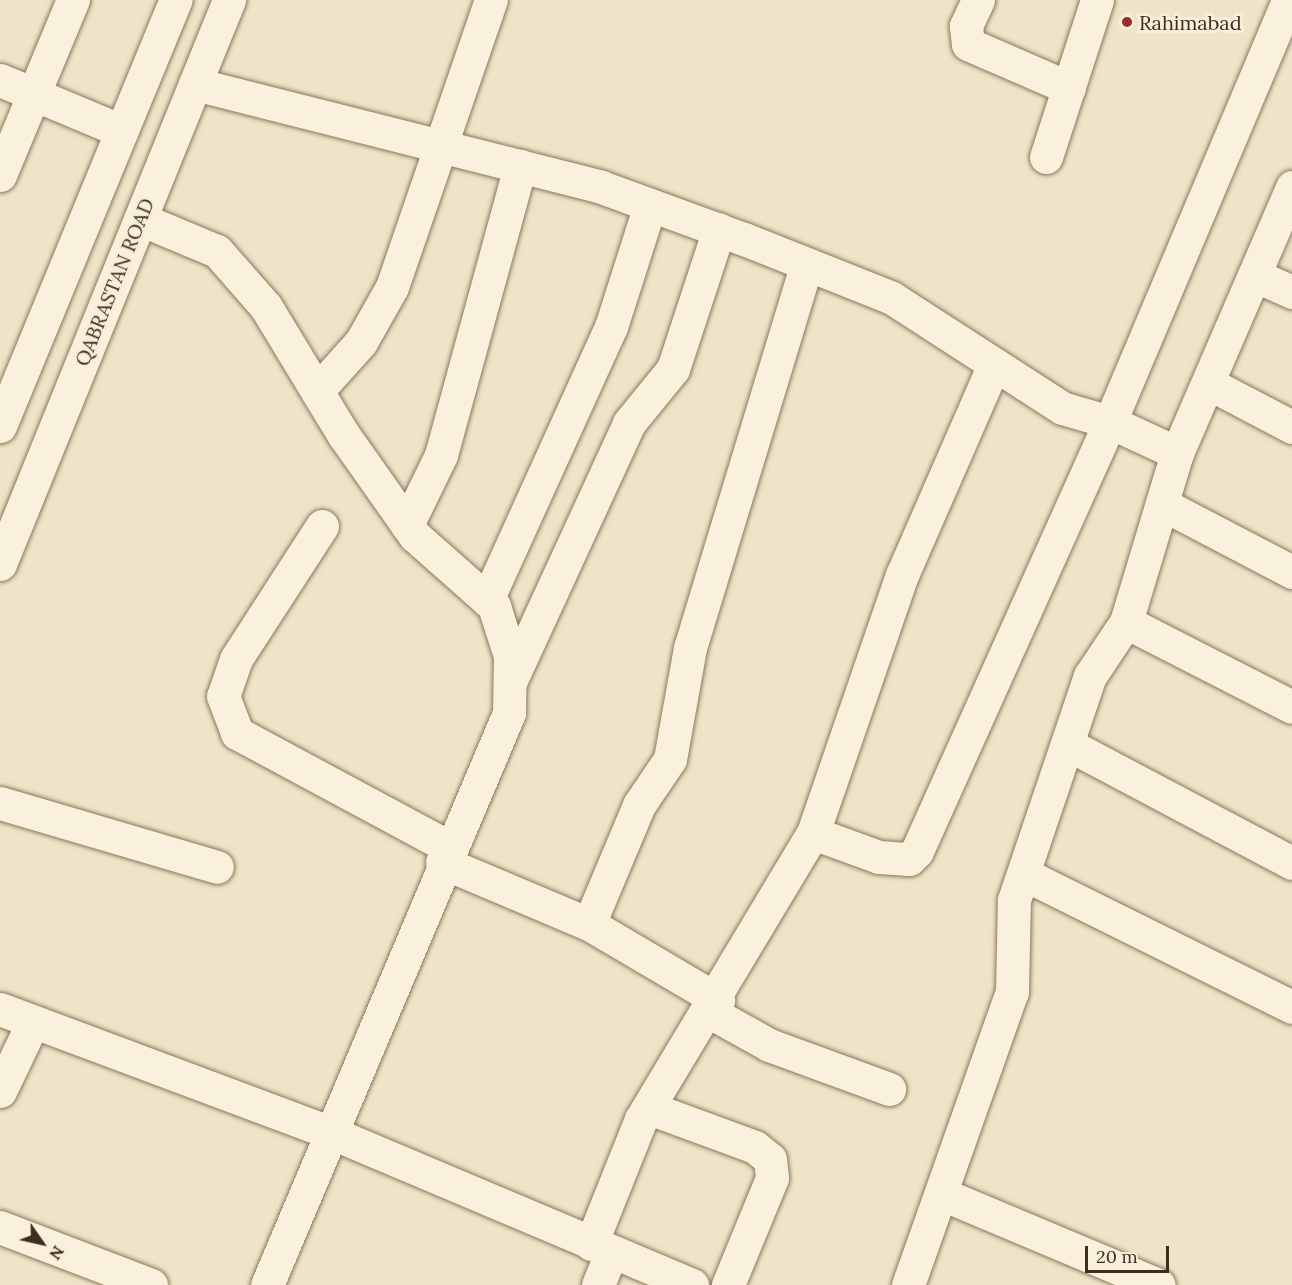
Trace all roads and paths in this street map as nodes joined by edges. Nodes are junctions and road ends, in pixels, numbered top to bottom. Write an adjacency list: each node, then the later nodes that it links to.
1 (73, 0): 11 (street)
2 (176, 0): 12 (street)
3 (229, 0): 9 (street, QABRASTAN ROAD)
4 (491, 0): 13 (street)
5 (978, 0): 10 (street)
6 (1097, 0): 10 (street)
7 (1288, 0): 27 (street)
8 (0, 80): 11 (street)
9 (195, 84): 13 (street); 19 (street, QABRASTAN ROAD)
10 (1069, 88): 14 (street)
11 (34, 94): 12 (street); 16 (street)
12 (122, 131): 28 (street)
13 (444, 147): 15 (street); 26 (street)
14 (1046, 157)
15 (520, 166): 18 (street); 32 (street)
16 (0, 175)
17 (1292, 188): 22 (street)
18 (650, 205): 20 (street); 36 (street)
19 (140, 219): 26 (street); 34 (street, QABRASTAN ROAD)
20 (719, 230): 21 (street); 38 (street)
21 (807, 264): 24 (street); 47 (street)
22 (1254, 275): 23 (street); 25 (street)
23 (1292, 292)
24 (994, 364): 27 (street); 42 (street)
25 (1208, 383): 29 (street); 30 (street)
26 (317, 392): 32 (street)
27 (1110, 422): 30 (street); 42 (street)
28 (0, 426)
29 (1292, 426)
30 (1177, 453): 31 (street)
31 (1162, 504): 35 (street); 37 (street)
32 (407, 525): 36 (street)
33 (322, 526): 43 (street)
34 (0, 564)
35 (1292, 572)
36 (487, 600): 38 (street)
37 (1126, 622): 39 (street); 40 (street)
38 (509, 685): 43 (street)
39 (1292, 707)
40 (1069, 745): 44 (street); 46 (street)
41 (0, 803): 45 (street)
42 (813, 833): 48 (street)
43 (445, 854): 47 (street); 55 (street)
44 (1292, 863)
45 (217, 867)
46 (1024, 874): 49 (street); 56 (street)
47 (589, 924): 48 (street)
48 (714, 1006): 52 (street); 54 (street)
49 (1292, 1007)
50 (0, 1009): 51 (street)
51 (33, 1022): 53 (street); 55 (street)
52 (889, 1089)
53 (0, 1091)
54 (649, 1108): 58 (street); 63 (street)
55 (332, 1133): 58 (street); 60 (street)
56 (942, 1194): 64 (street); 65 (street)
57 (0, 1227): 59 (street)
58 (601, 1248): 61 (street); 62 (street)
59 (151, 1285)
60 (267, 1285)
61 (598, 1285)
62 (692, 1285)
63 (728, 1285)
64 (908, 1285)
65 (1159, 1285)

